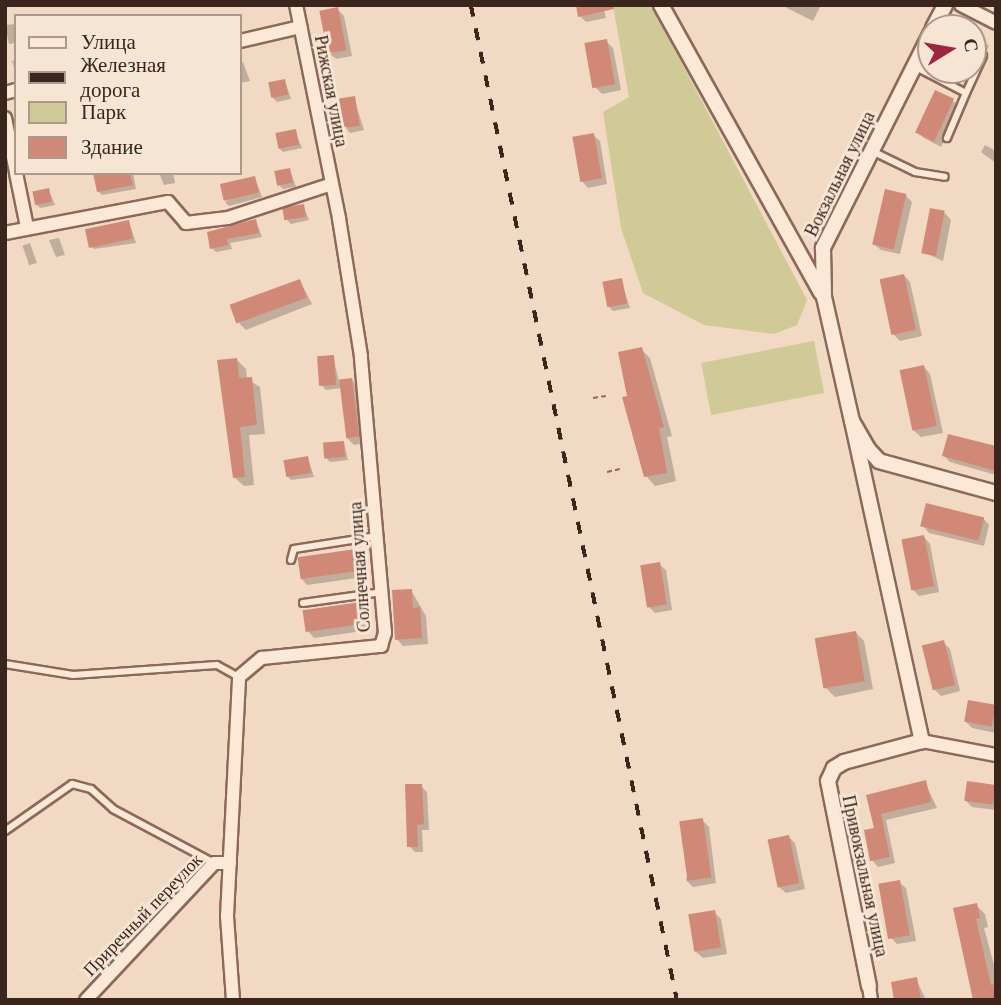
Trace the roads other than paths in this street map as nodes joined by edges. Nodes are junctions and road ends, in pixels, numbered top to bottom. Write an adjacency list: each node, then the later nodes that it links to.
1 (296, 5): 5 (street, Рижская улица)
2 (661, 5): 20 (street)
3 (961, 5): 4 (street)
4 (996, 23)
5 (300, 27): 6 (street); 17 (street, Рижская улица)
6 (242, 41)
7 (917, 60): 8 (street, Вокзальная улица)
8 (914, 66): 10 (lane); 13 (street, Вокзальная улица)
9 (970, 84): 10 (lane)
10 (966, 93): 12 (lane)
11 (5, 118): 14 (street)
12 (947, 138)
13 (872, 151): 16 (lane); 20 (street, Вокзальная улица)
14 (14, 162)
15 (17, 175): 18 (street)
16 (945, 177)
17 (332, 184): 18 (street); 25 (street, Солнечная улица)
18 (27, 228): 19 (street)
19 (5, 233)
20 (824, 297): 21 (street, Вокзальная улица)
21 (852, 421): 22 (street, Вокзальная улица); 23 (street)
22 (915, 471): 23 (street); 24 (street)
23 (867, 489): 31 (street)
24 (996, 494)
25 (377, 536): 26 (lane); 27 (street, Солнечная улица)
26 (291, 560)
27 (382, 592): 28 (lane); 30 (street, Солнечная улица)
28 (303, 603)
29 (5, 664): 30 (lane)
30 (239, 677): 35 (street)
31 (922, 741): 32 (street); 36 (street, Привокзальная улица)
32 (996, 755)
33 (5, 831): 34 (lane)
34 (214, 863): 35 (street, Приречный переулок); 37 (street, Приречный переулок)
35 (230, 863): 38 (street)
36 (870, 993)
37 (86, 1000)
38 (233, 1000)

